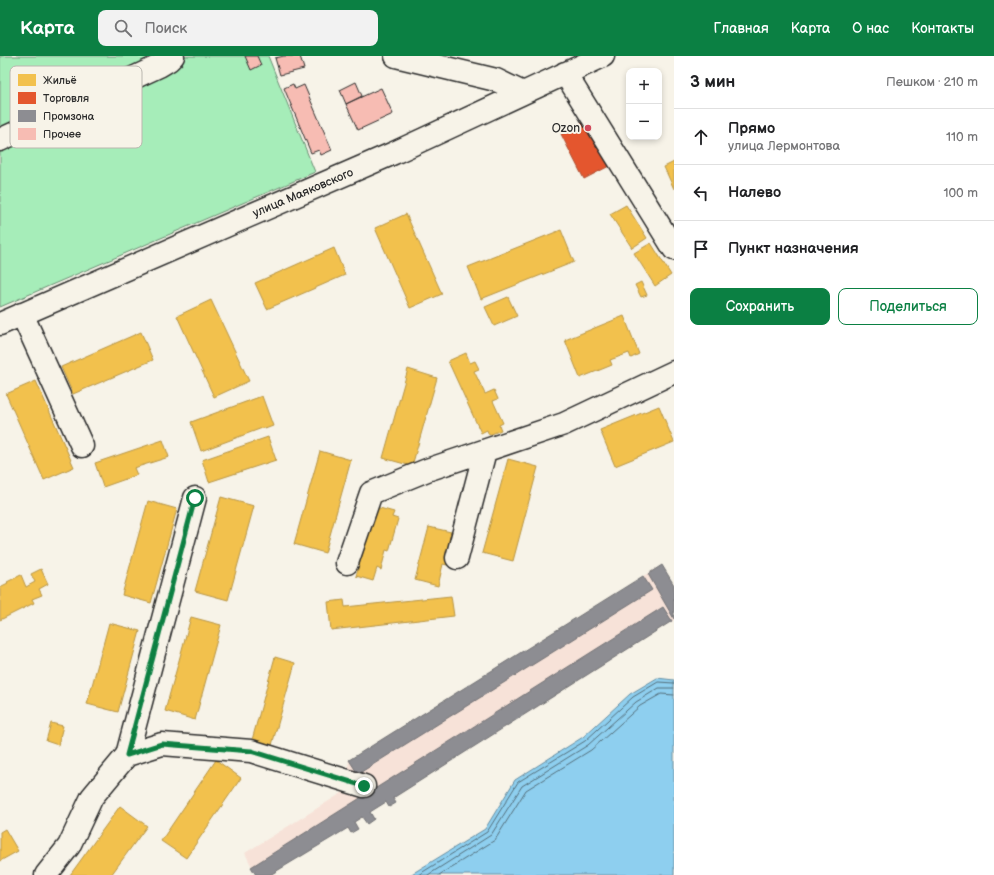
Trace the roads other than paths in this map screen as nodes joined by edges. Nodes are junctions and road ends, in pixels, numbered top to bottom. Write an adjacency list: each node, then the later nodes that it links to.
1 (173, 56): 4 (street)
2 (396, 56): 6 (street)
3 (603, 56): 5 (street, улица Маяковского)
4 (142, 74)
5 (565, 74): 6 (street, улица Маяковского); 9 (street)
6 (523, 93): 10 (street, улица Маяковского)
7 (10, 135): 8 (street)
8 (0, 140)
9 (674, 249)
10 (22, 314): 11 (street, улица Маяковского); 13 (street)
11 (0, 324)
12 (674, 372): 14 (street)
13 (82, 446)
14 (485, 451): 16 (street); 17 (street)
15 (195, 498): 18 (street)
16 (457, 558)
17 (347, 563)
18 (127, 755): 19 (street); 20 (street)
19 (364, 786)
20 (46, 875)

